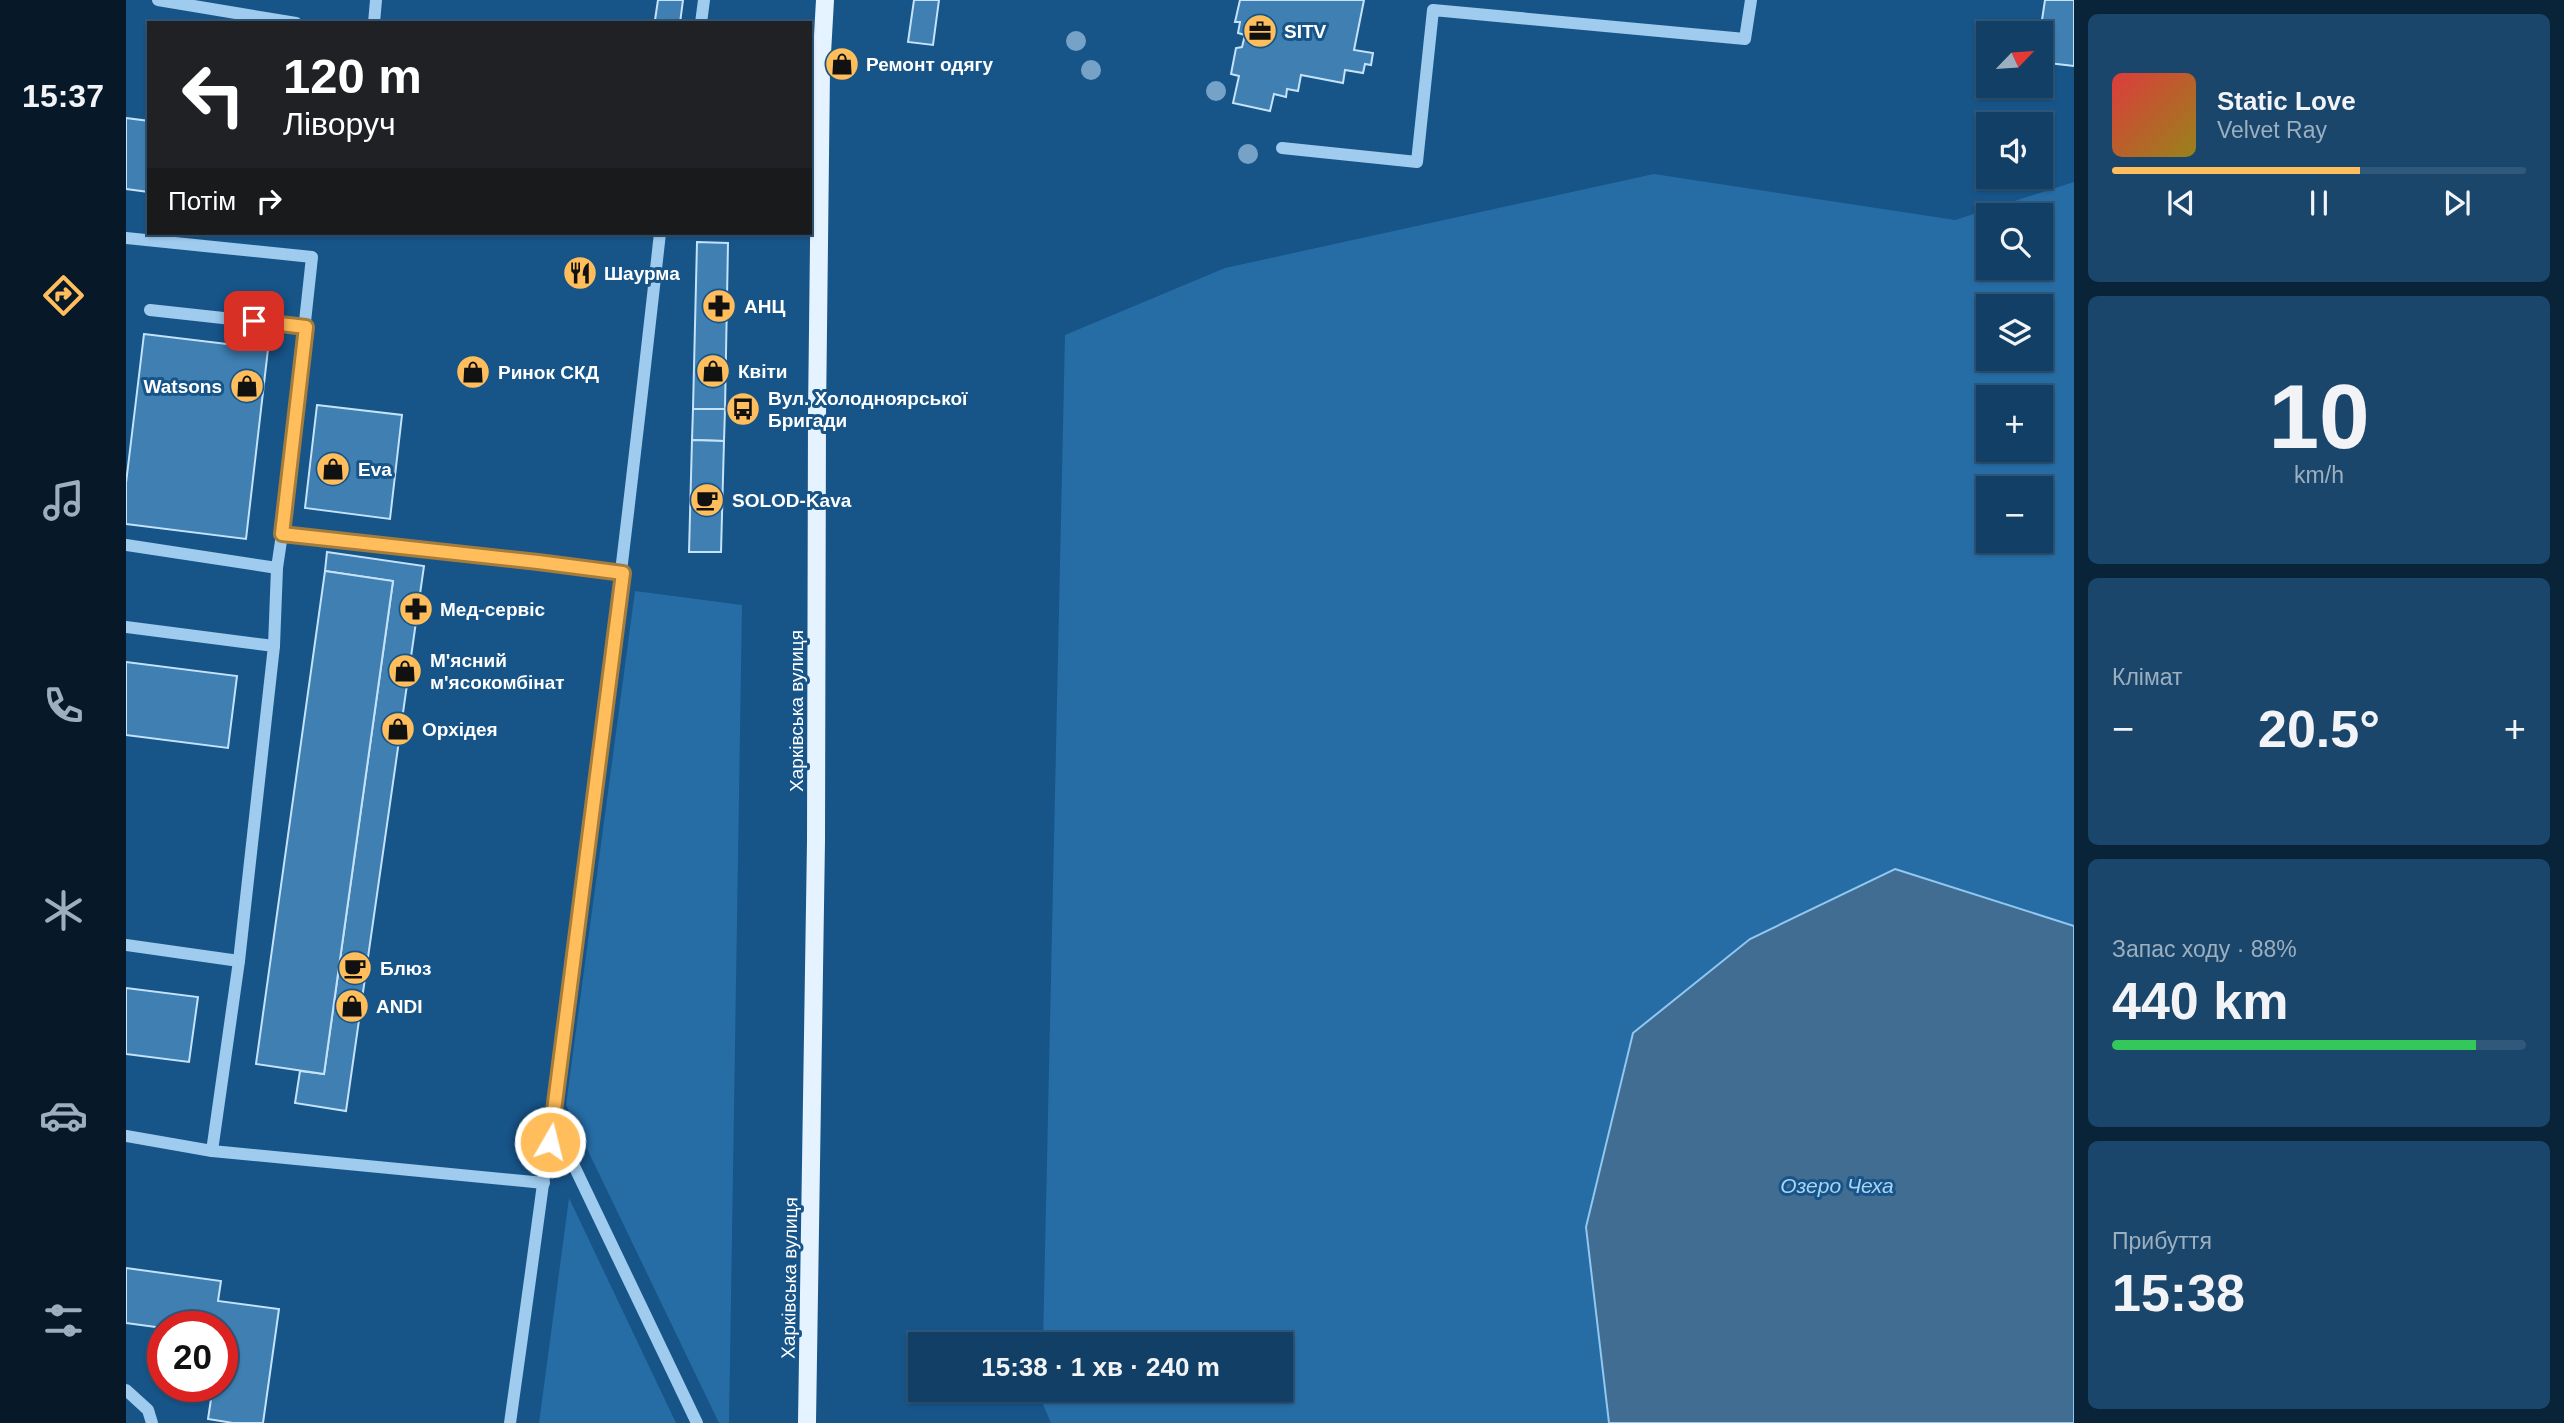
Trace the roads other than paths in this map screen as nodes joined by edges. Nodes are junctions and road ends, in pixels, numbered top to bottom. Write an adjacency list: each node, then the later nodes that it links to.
1 (158, 0): 6 (street)
2 (376, 0): 7 (street)
3 (704, 0): 8 (street)
4 (825, 0): 9 (main road, Харківська вулиця)
5 (1751, 0): 10 (street)
6 (284, 21)
7 (374, 21)
8 (701, 21)
9 (816, 72): 31 (main road, Харківська вулиця)
10 (1282, 148)
11 (660, 235): 18 (street)
12 (126, 238): 14 (street)
13 (150, 310): 14 (street)
14 (306, 327): 15 (street)
15 (282, 534): 17 (street); 18 (street)
16 (126, 545): 17 (street)
17 (276, 568): 20 (street)
18 (623, 573): 23 (street)
19 (126, 627): 20 (street)
20 (274, 646): 22 (street)
21 (126, 945): 22 (street)
22 (239, 961): 25 (street)
23 (553, 1122): 26 (street); 30 (street)
24 (126, 1136): 25 (street)
25 (212, 1151): 26 (street)
26 (544, 1183): 29 (street)
27 (126, 1390): 28 (street)
28 (152, 1423)
29 (510, 1423)
30 (697, 1423)
31 (807, 1423)

